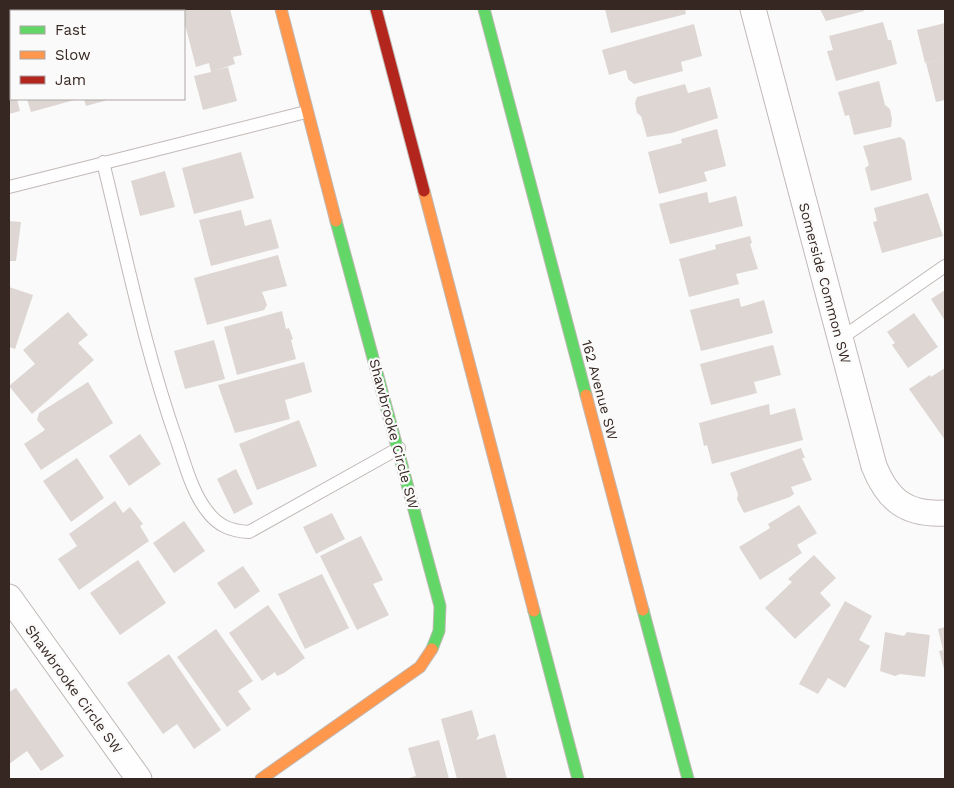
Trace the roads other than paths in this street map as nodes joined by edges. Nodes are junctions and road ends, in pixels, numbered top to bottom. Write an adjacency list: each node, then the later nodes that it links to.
1 (281, 9): 5 (main road, Shawbrooke Circle SW)
2 (376, 9): 15 (main road)
3 (484, 9): 16 (main road, 162 Avenue SW)
4 (753, 9): 9 (street, Somerside Common SW)
5 (306, 112): 6 (lane); 10 (main road, Shawbrooke Circle SW)
6 (103, 162): 7 (lane); 10 (lane)
7 (9, 187)
8 (945, 266): 9 (lane)
9 (840, 339): 11 (street, Somerside Common SW)
10 (399, 448): 14 (main road, Shawbrooke Circle SW)
11 (945, 513)
12 (10, 601): 13 (street, Shawbrooke Circle SW)
13 (139, 779)
14 (261, 779)
15 (578, 779)
16 (688, 779)

